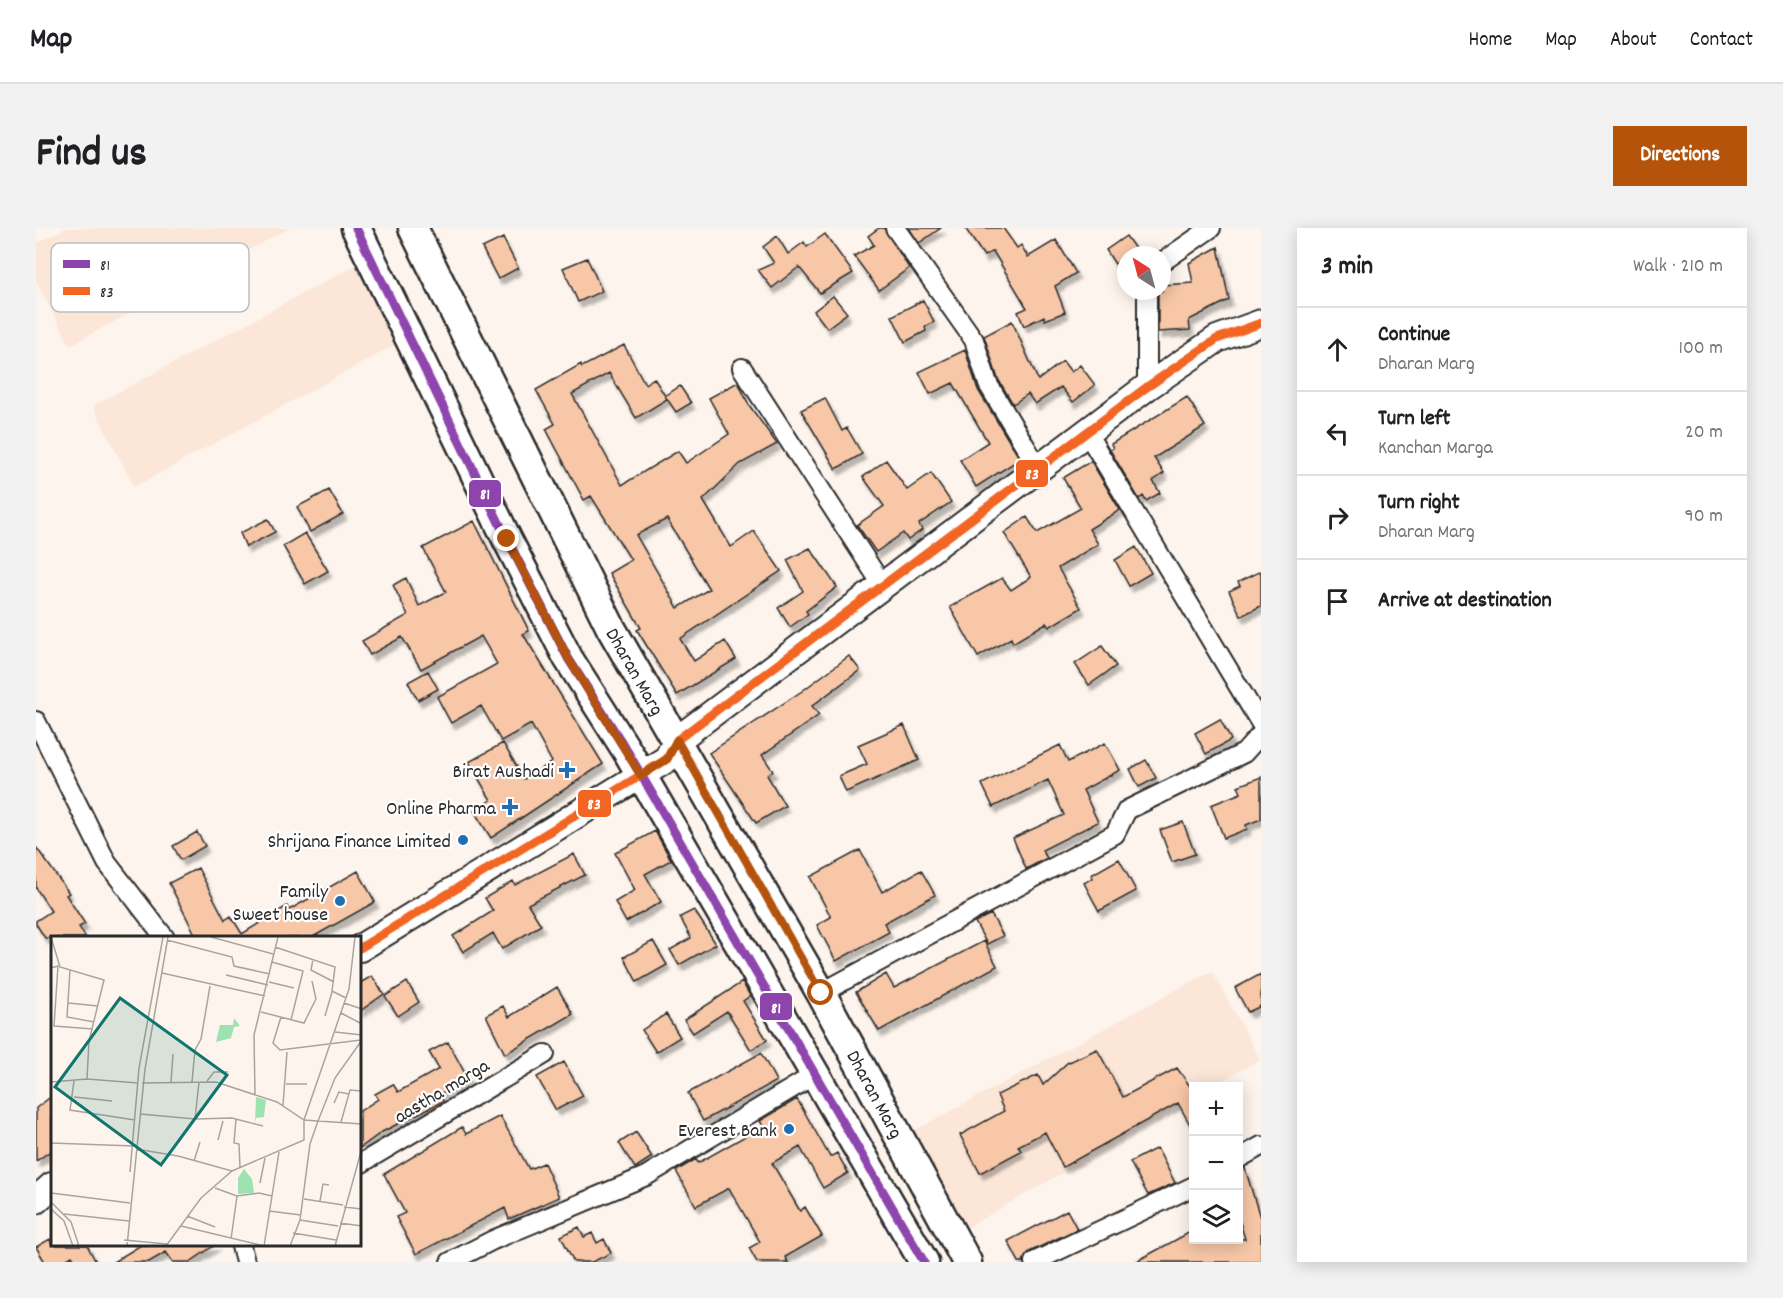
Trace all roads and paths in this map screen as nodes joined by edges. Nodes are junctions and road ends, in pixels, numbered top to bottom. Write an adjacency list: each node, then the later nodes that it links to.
1 (356, 228): 17 (main road, Dharan Marg)
2 (413, 228): 16 (main road, Dharan Marg)
3 (895, 228): 11 (street)
4 (1211, 228): 5 (street)
5 (1171, 256)
6 (1147, 300): 9 (street)
7 (1261, 323): 9 (main road)
8 (742, 368): 12 (street)
9 (1147, 387): 10 (main road)
10 (1087, 433): 11 (main road); 14 (street)
11 (1039, 468): 12 (main road)
12 (883, 586): 16 (main road)
13 (36, 721): 18 (street)
14 (1261, 724)
15 (1261, 734): 20 (street)
16 (677, 740): 17 (main road); 20 (main road, Dharan Marg)
17 (641, 776): 19 (main road); 22 (main road, Dharan Marg)
18 (163, 936)
19 (362, 947)
20 (821, 993): 33 (main road, Dharan Marg)
21 (545, 1054): 25 (street, aastha marga)
22 (816, 1074): 31 (street); 32 (main road, Dharan Marg)
23 (1261, 1146): 24 (street)
24 (1243, 1157)
25 (362, 1163)
26 (51, 1187): 28 (main road)
27 (1189, 1188): 34 (street)
28 (36, 1200)
29 (241, 1247): 30 (street)
30 (244, 1262)
31 (450, 1262)
32 (924, 1262)
33 (967, 1262)
34 (1034, 1262)

